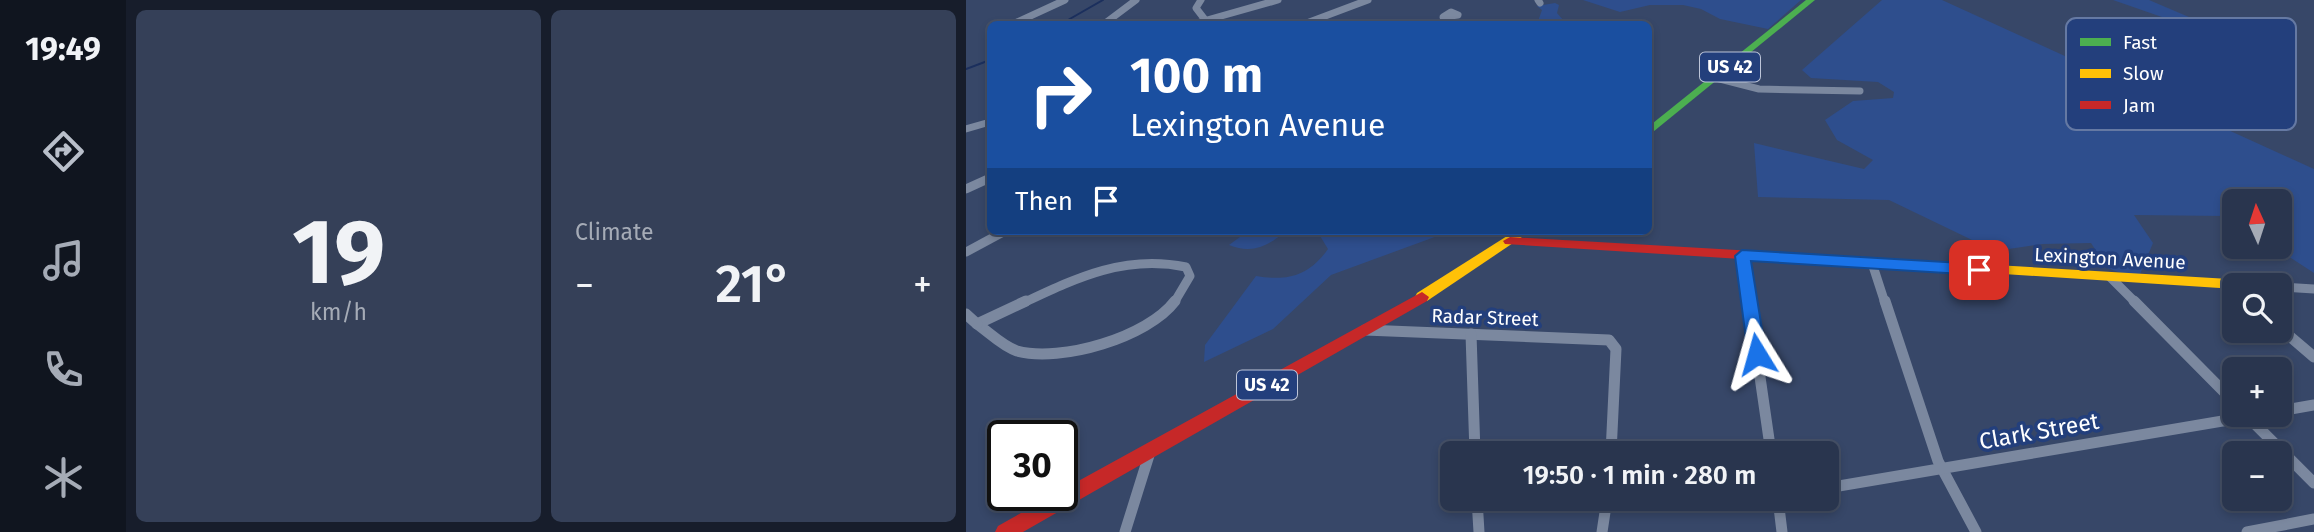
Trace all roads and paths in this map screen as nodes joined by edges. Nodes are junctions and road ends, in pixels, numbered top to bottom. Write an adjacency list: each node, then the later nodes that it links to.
1 (1065, 0): 9 (street)
2 (1136, 0): 10 (street)
3 (1201, 0): 11 (street)
4 (1278, 0): 11 (street)
5 (1368, 0): 12 (street)
6 (1454, 0): 8 (street)
7 (1811, 0): 13 (main road, US 42)
8 (1451, 12)
9 (1020, 21)
10 (1108, 21)
11 (1206, 21)
12 (1312, 21)
13 (1716, 78): 14 (street); 17 (main road, US 42)
14 (1860, 91)
15 (987, 123): 16 (street)
16 (966, 129)
17 (1652, 130)
18 (987, 179): 19 (street)
19 (966, 189)
20 (997, 235): 23 (street)
21 (1518, 235): 22 (main road, US 42)
22 (1510, 241): 24 (main road, Lexington Avenue); 32 (main road, US 42)
23 (966, 251)
24 (1742, 256): 25 (main road, Lexington Avenue); 43 (street)
25 (1872, 263): 26 (main road, Lexington Avenue); 45 (street)
26 (2110, 277): 27 (main road, Lexington Avenue); 36 (street)
27 (2222, 285)
28 (2292, 288): 29 (street)
29 (2314, 289)
30 (966, 314): 31 (street)
31 (977, 324): 31 (street)
32 (1364, 330): 33 (street, Radar Street); 44 (main road, US 42)
33 (1471, 334): 41 (street); 42 (street, Radar Street)
34 (2292, 338): 35 (street)
35 (2314, 357)
36 (2222, 390)
37 (2314, 405): 38 (street)
38 (2292, 409)
39 (2222, 420): 45 (street, Clark Street)
40 (2262, 427): 46 (street)
41 (1475, 441)
42 (1612, 441)
43 (1769, 441)
44 (1151, 450): 52 (main road, US 42); 53 (street)
45 (1941, 469): 47 (street, Clark Street); 57 (street)
46 (2314, 483)
47 (1839, 486)
48 (1478, 511): 54 (street)
49 (1605, 511): 55 (street)
50 (1779, 511): 56 (street)
51 (2314, 519): 58 (street)
52 (1005, 532)
53 (1125, 532)
54 (1479, 532)
55 (1602, 532)
56 (1782, 532)
57 (1976, 532)
58 (2247, 532)

